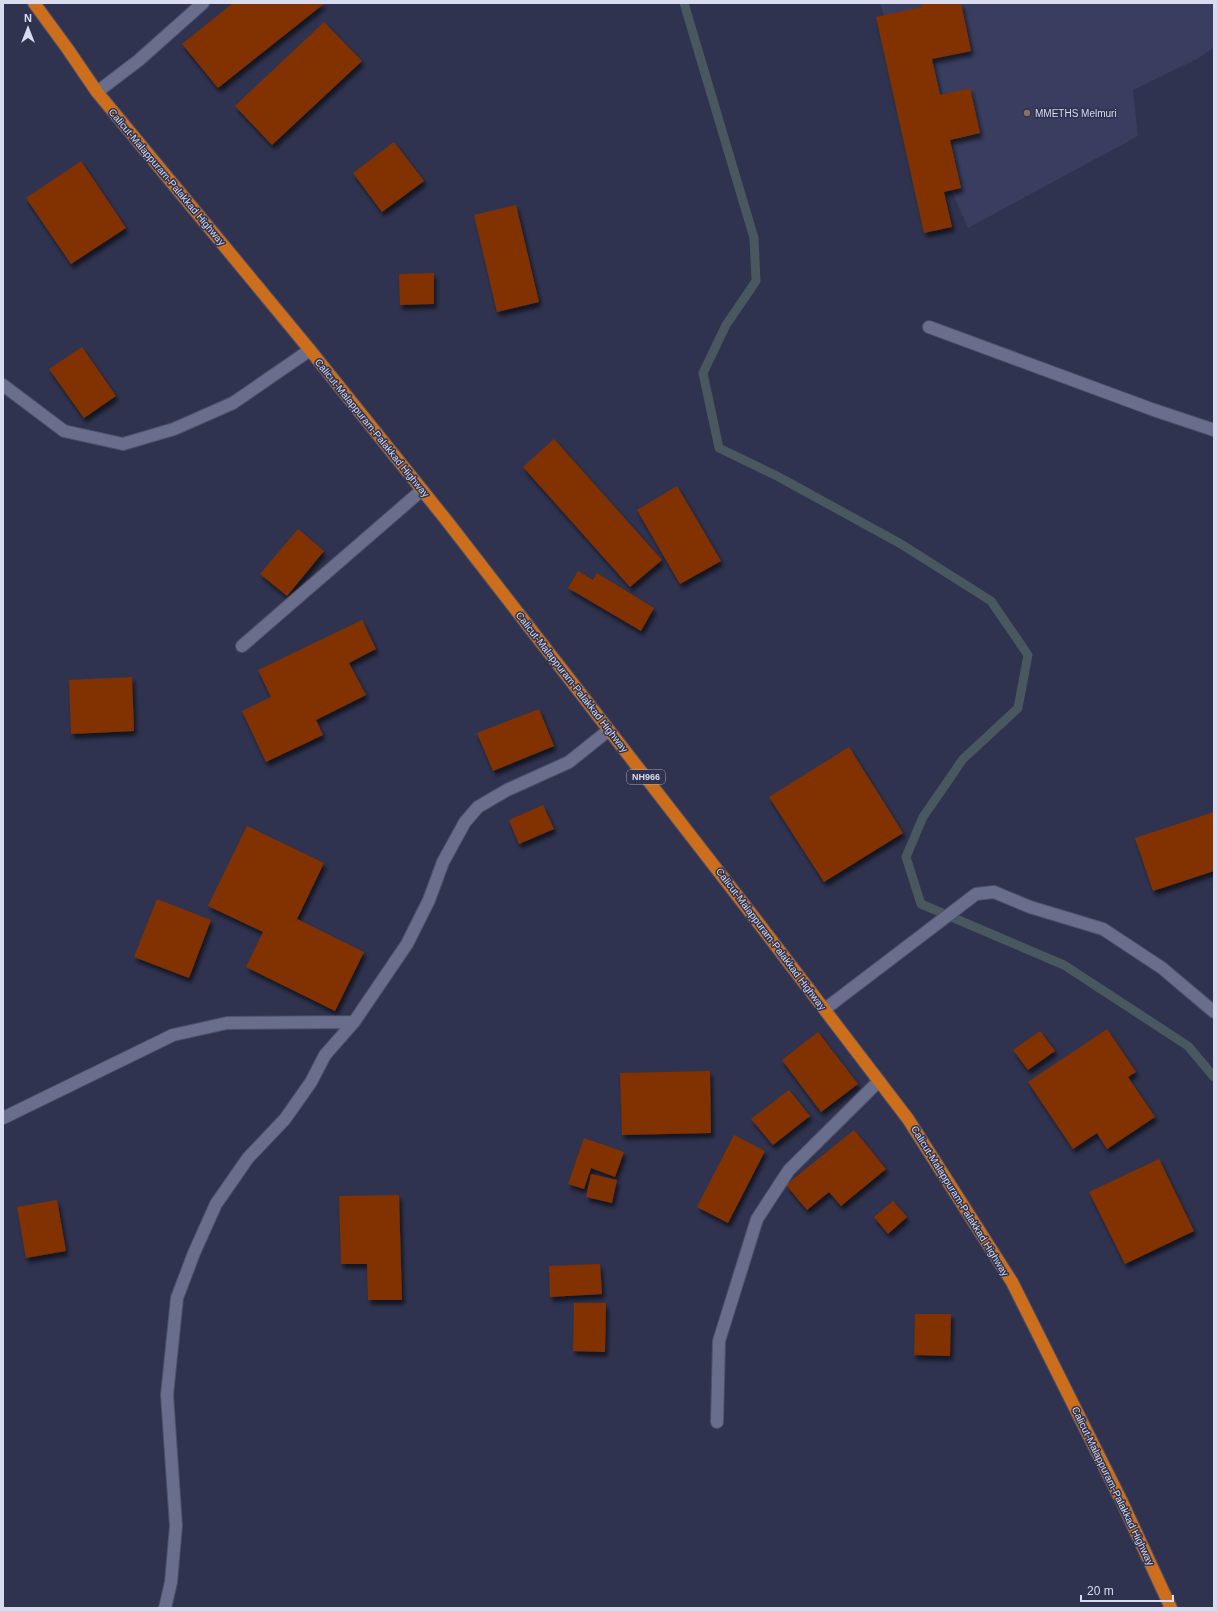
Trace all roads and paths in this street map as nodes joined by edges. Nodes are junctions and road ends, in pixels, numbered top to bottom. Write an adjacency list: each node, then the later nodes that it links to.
1 (34, 3): 3 (highway, Calicut-Malappuram-Palakkad Highway / NH966)
2 (203, 3): 3 (street)
3 (97, 92): 5 (highway, Calicut-Malappuram-Palakkad Highway / NH966)
4 (929, 327): 7 (street)
5 (310, 350): 6 (street); 8 (highway, Calicut-Malappuram-Palakkad Highway / NH966)
6 (3, 385)
7 (1214, 430)
8 (422, 490): 9 (street); 10 (highway, Calicut-Malappuram-Palakkad Highway / NH966)
9 (242, 646)
10 (609, 730): 11 (highway, Calicut-Malappuram-Palakkad Highway / NH966); 13 (street)
11 (825, 1009): 12 (street); 14 (highway, Calicut-Malappuram-Palakkad Highway / NH966)
12 (1214, 1012)
13 (354, 1022): 15 (street); 17 (street)
14 (879, 1081): 16 (street); 18 (highway, Calicut-Malappuram-Palakkad Highway / NH966)
15 (3, 1118)
16 (717, 1422)
17 (165, 1608)
18 (1171, 1608)

